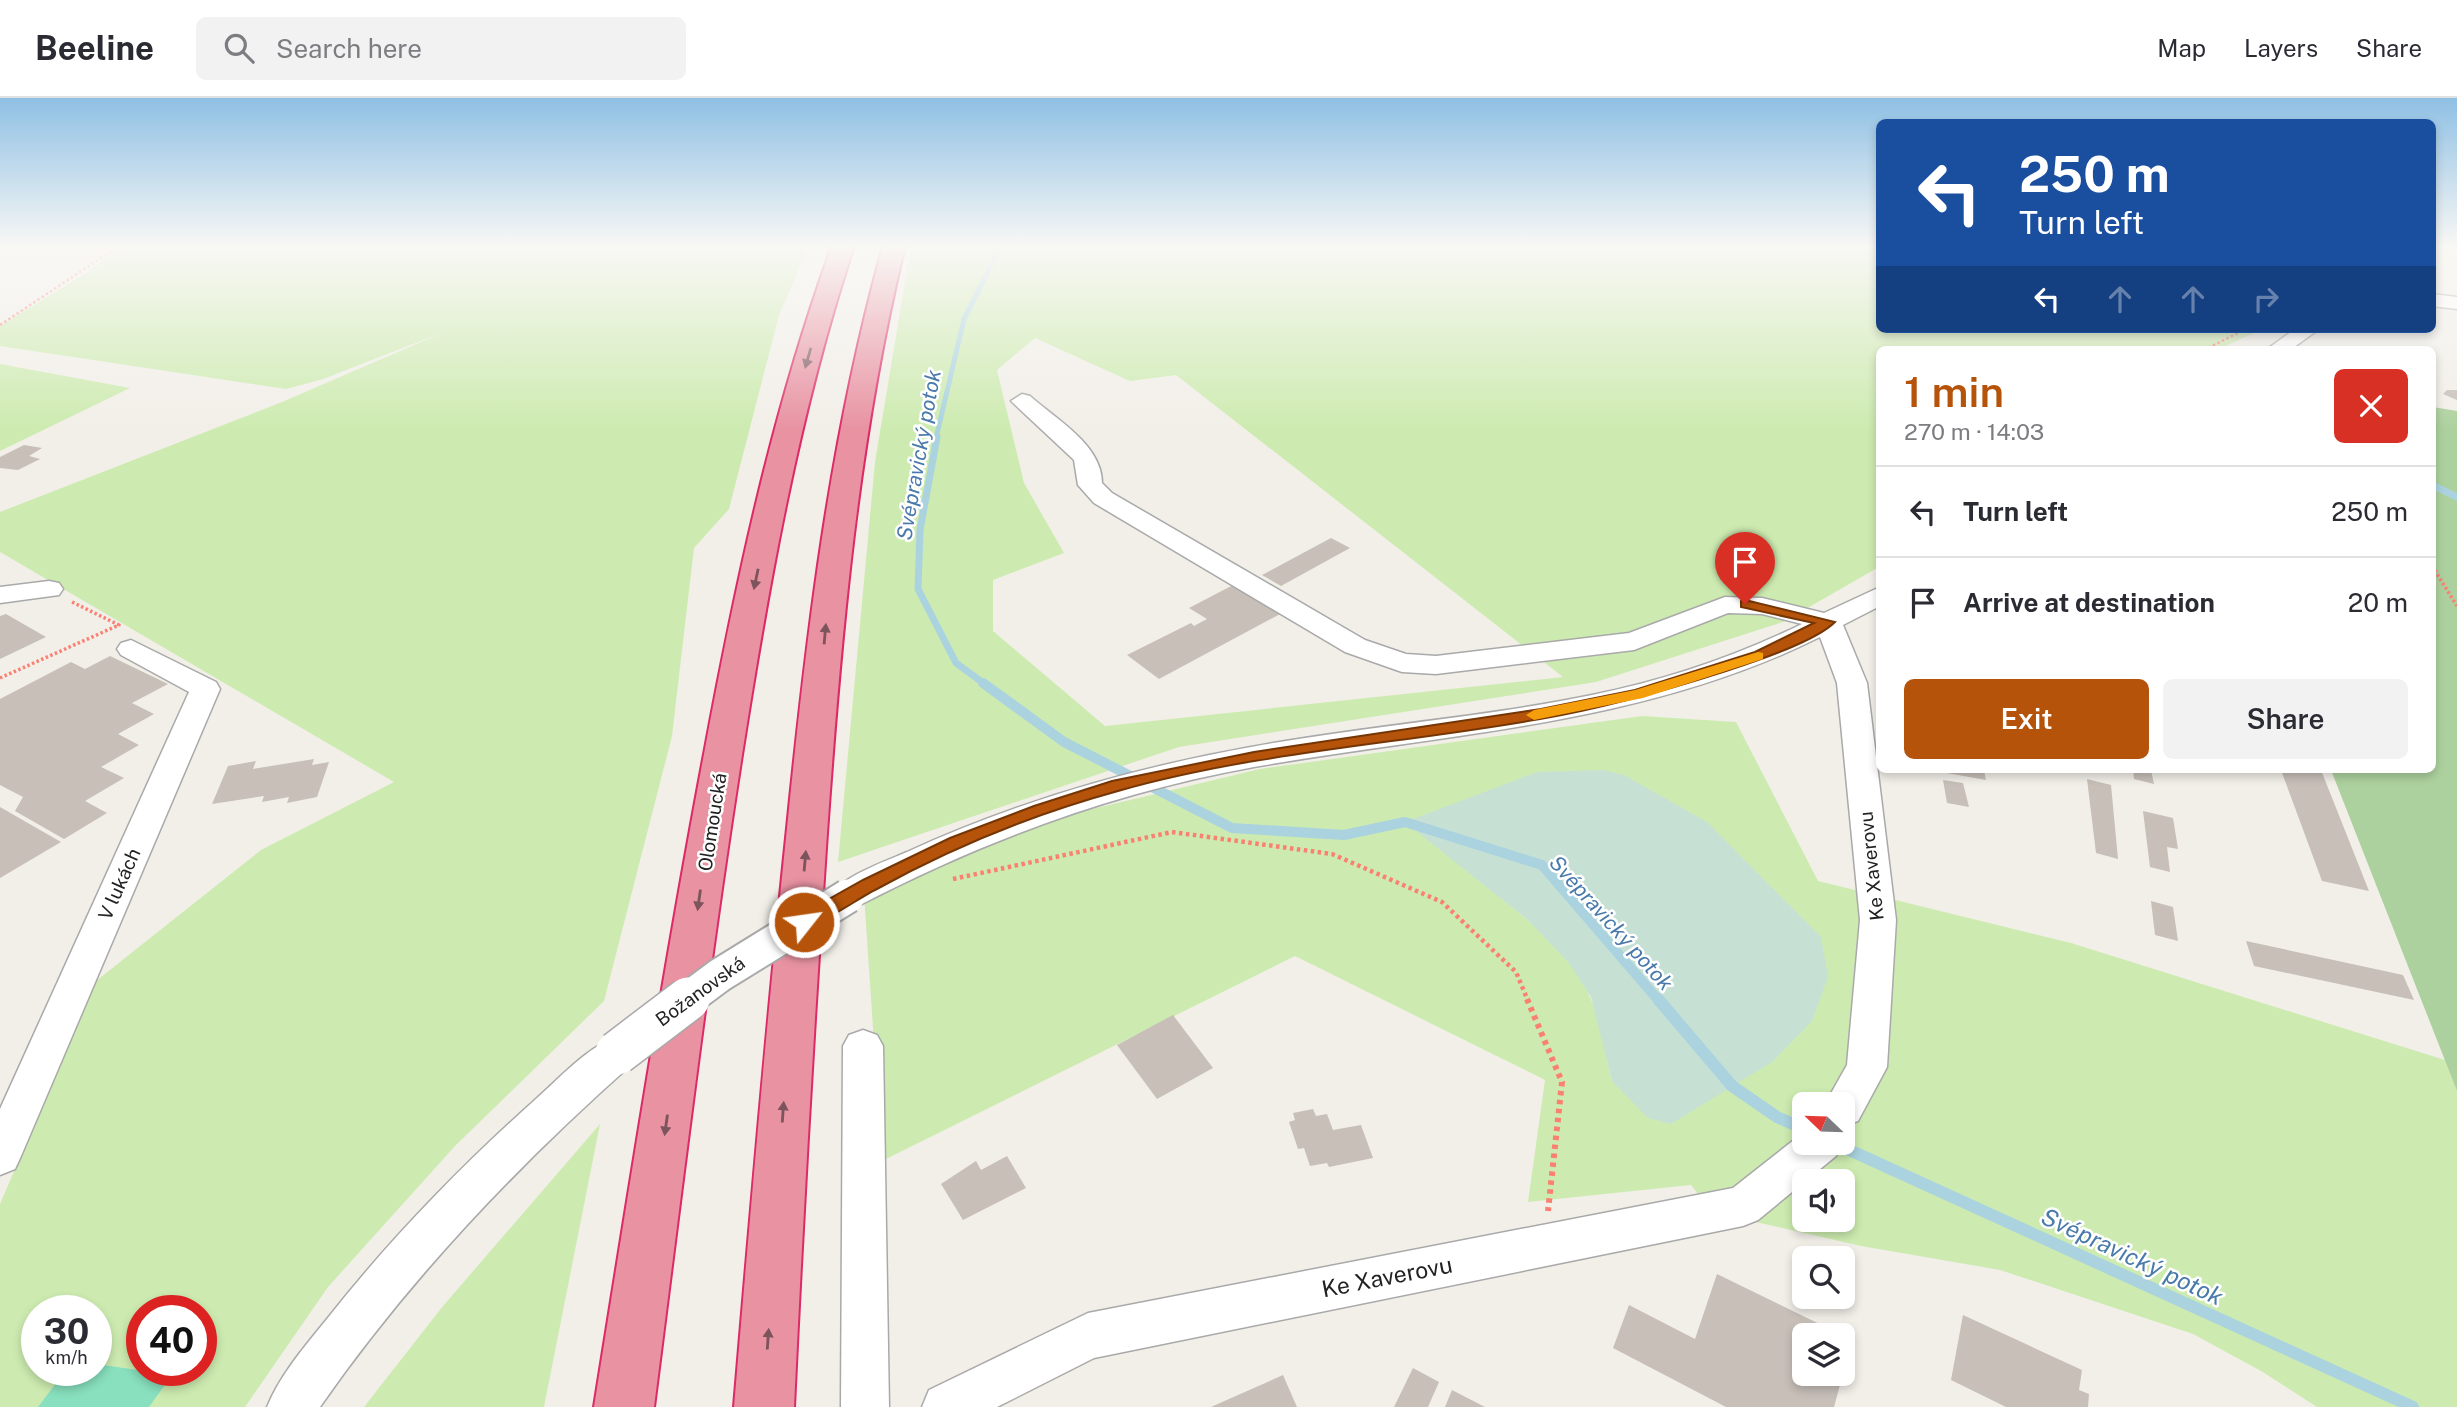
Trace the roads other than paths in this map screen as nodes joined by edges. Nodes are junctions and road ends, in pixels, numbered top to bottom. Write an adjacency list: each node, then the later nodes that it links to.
1 (825, 307): 16 (highway, Olomoucká, one-way to 16)
2 (880, 307): 17 (highway, one-way to 2)
3 (2303, 333): 4 (street)
4 (2282, 346)
5 (1022, 401): 9 (street)
6 (49, 589): 7 (street)
7 (0, 595)
8 (1876, 597): 9 (street, Božanovská)
9 (1828, 622): 12 (street, Ke Xaverovu); 15 (street, Božanovská, bridge)
10 (131, 649): 14 (street, V lukách)
11 (863, 1046): 18 (street)
12 (1853, 1092)
13 (1807, 1155): 19 (street, Ke Xaverovu)
14 (0, 1156)
15 (291, 1407)
16 (624, 1407)
17 (764, 1407)
18 (865, 1407)
19 (946, 1407)

